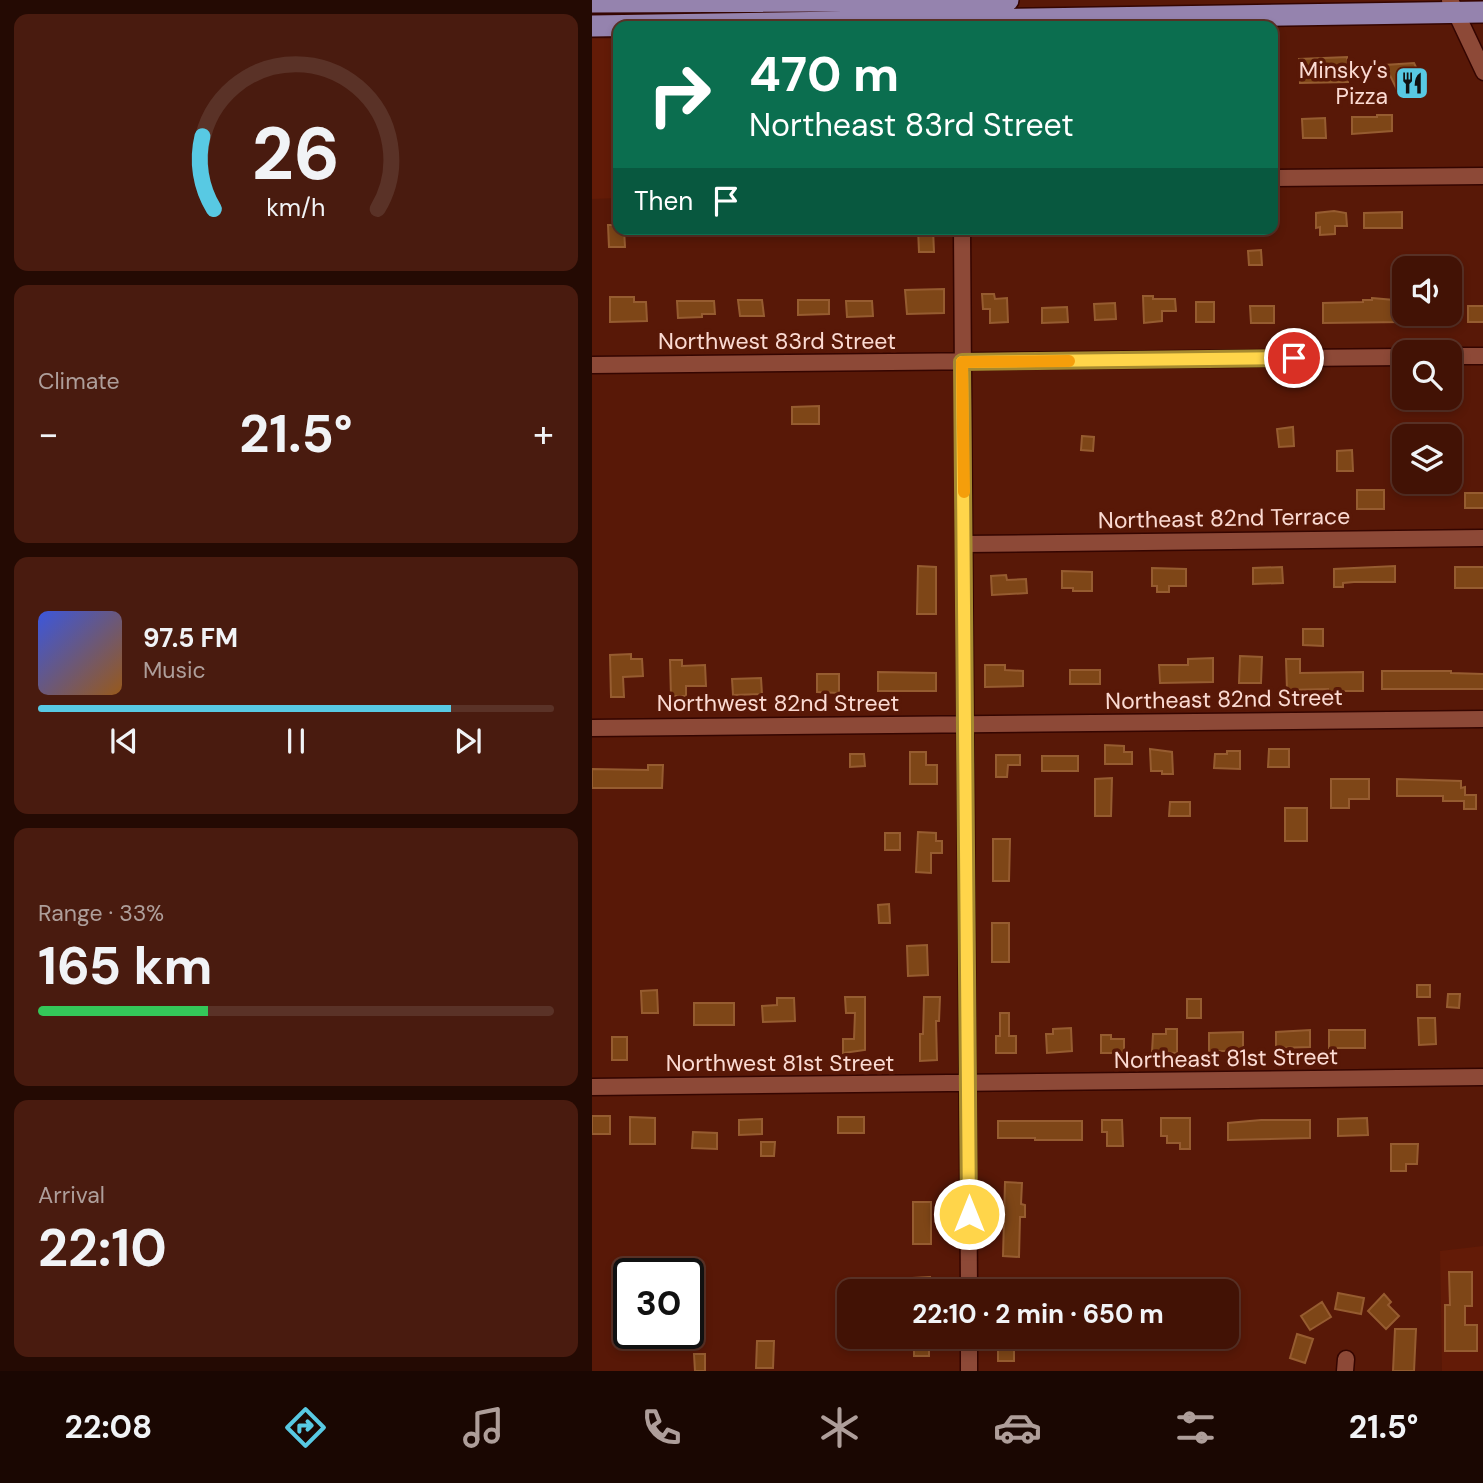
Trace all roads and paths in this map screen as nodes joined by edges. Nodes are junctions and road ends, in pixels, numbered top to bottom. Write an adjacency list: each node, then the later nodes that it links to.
1 (1008, 0): 5 (main road)
2 (592, 2): 5 (main road)
3 (1453, 6): 4 (main road); 5 (main road); 9 (street)
4 (1482, 11): 9 (street)
5 (960, 12): 6 (main road)
6 (723, 21)
7 (613, 25): 8 (main road)
8 (592, 26)
9 (1471, 45): 10 (street)
10 (1483, 72)
11 (1483, 176): 12 (street)
12 (1278, 178)
13 (962, 235): 17 (street)
14 (1462, 356): 15 (street)
15 (1483, 356)
16 (1392, 357): 17 (street, Northwest 83rd Street)
17 (962, 362): 18 (street, Northwest 83rd Street); 20 (street)
18 (592, 365)
19 (1483, 538): 20 (street, Northeast 82nd Terrace)
20 (965, 544): 22 (street)
21 (1483, 719): 22 (street, Northeast 82nd Street)
22 (964, 725): 23 (street, Northwest 82nd Street); 25 (street)
23 (592, 728)
24 (1483, 1077): 25 (street, Northeast 81st Street)
25 (969, 1084): 26 (street, Northwest 81st Street); 27 (street)
26 (592, 1087)
27 (969, 1279)
28 (969, 1349): 29 (street)
29 (969, 1371)

